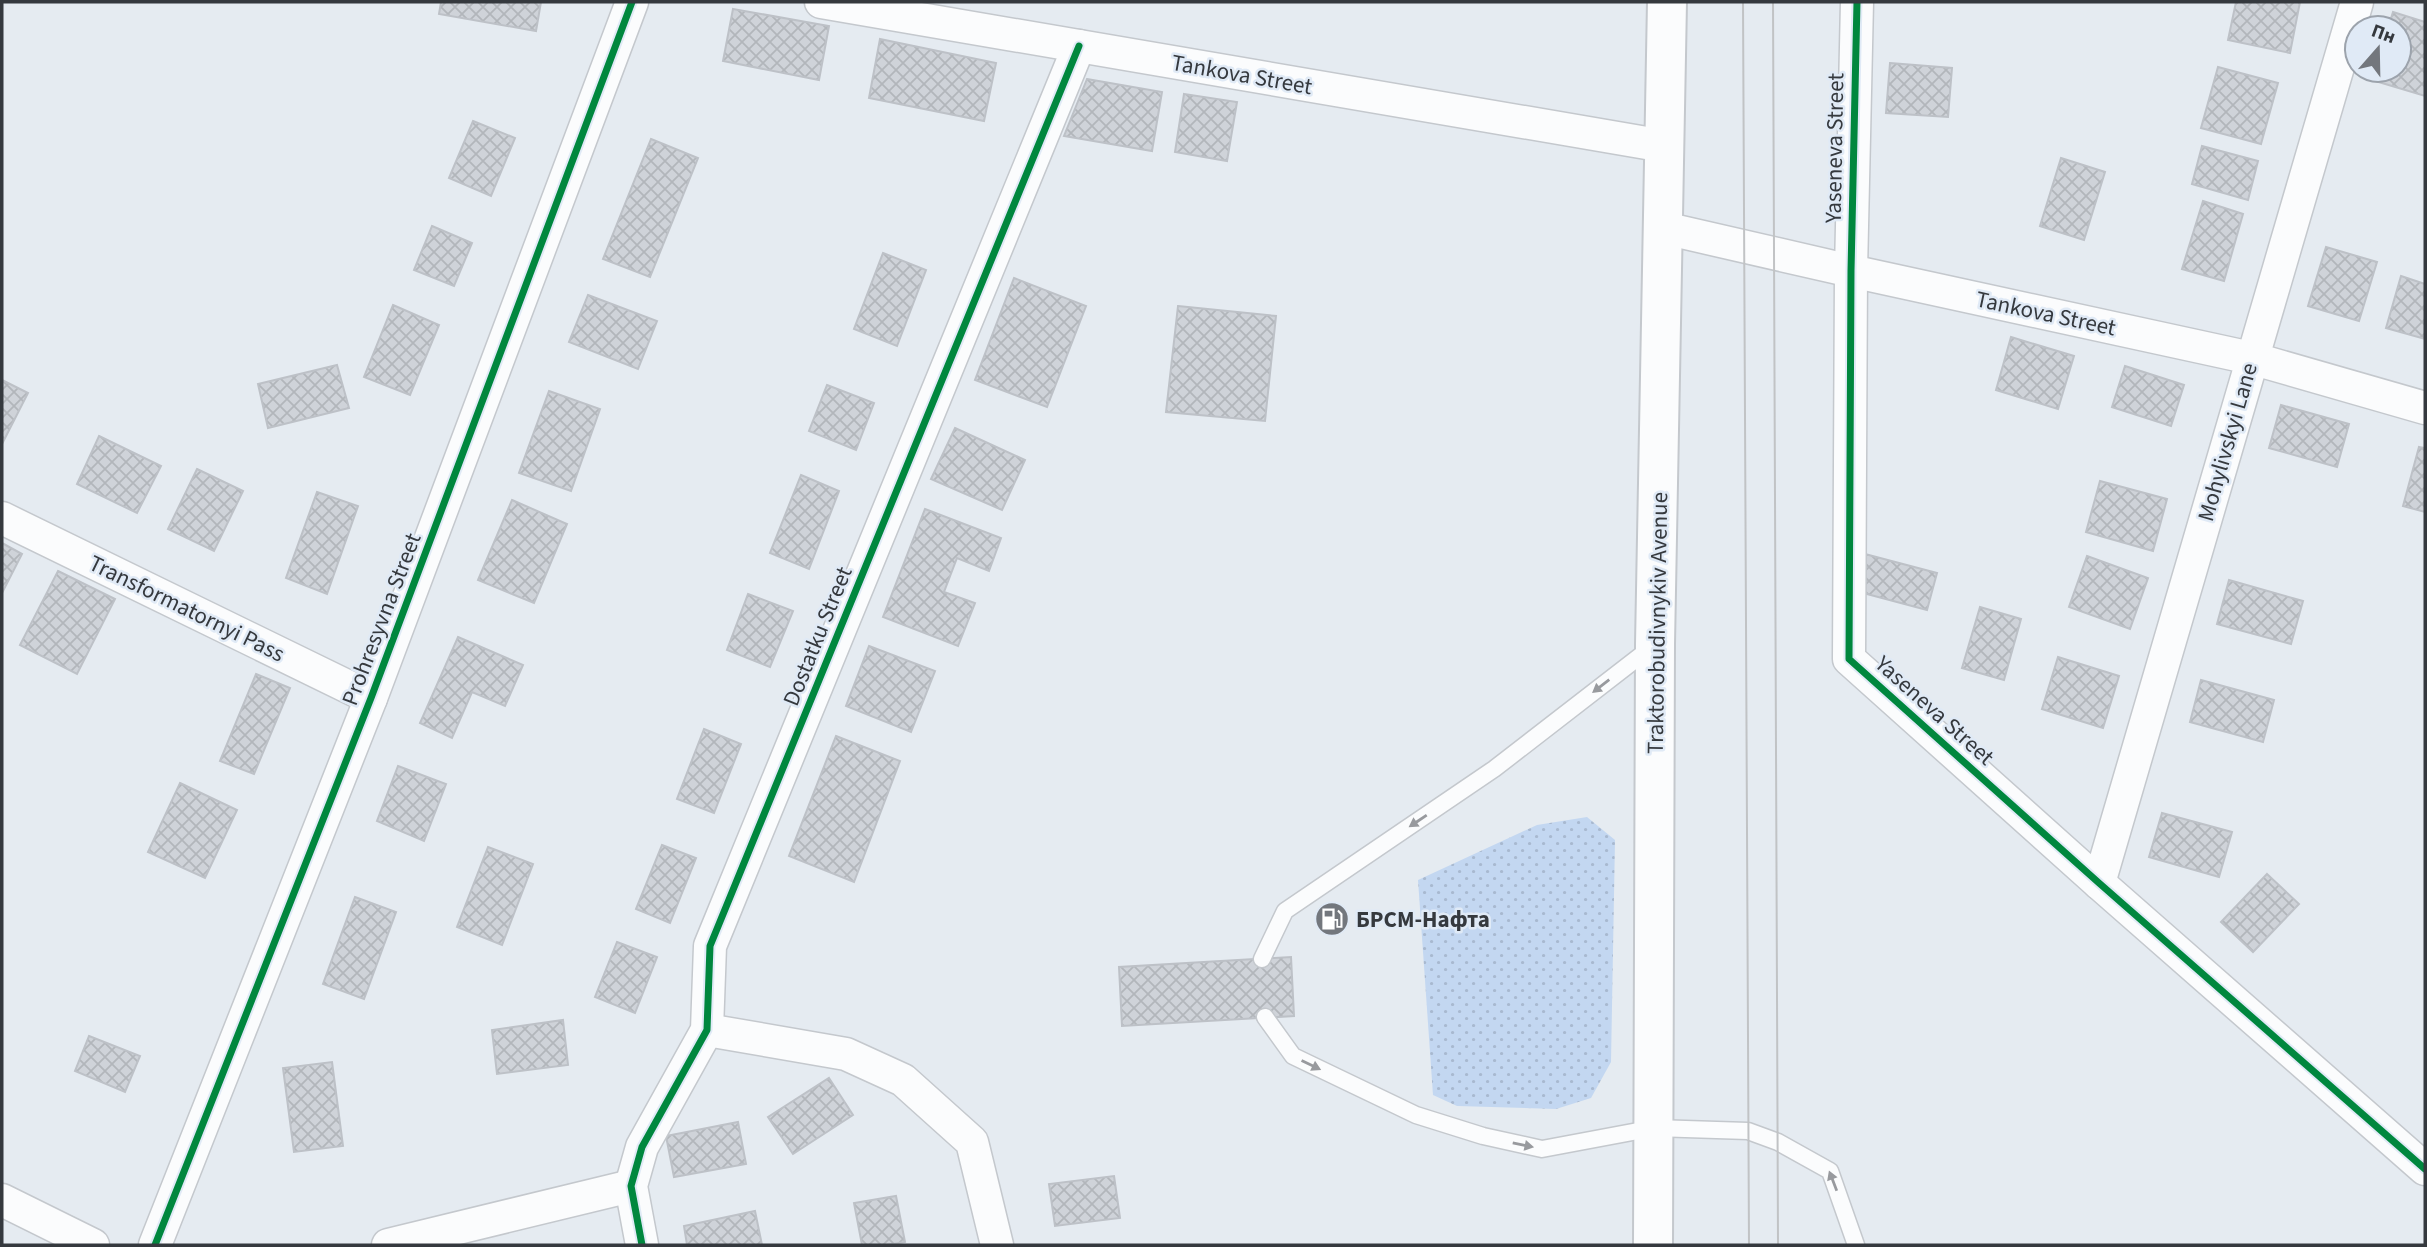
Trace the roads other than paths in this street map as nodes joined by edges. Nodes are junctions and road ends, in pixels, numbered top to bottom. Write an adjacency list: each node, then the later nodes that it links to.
1 (632, 2): 14 (street, Prohresyvna Street)
2 (821, 2): 6 (street, Tankova Street)
3 (1667, 2): 7 (main road, Traktorobudivnykiv Avenue)
4 (1857, 2): 9 (street, Yaseneva Street)
5 (2357, 2): 10 (street, Mohylivskyi Lane)
6 (1079, 46): 7 (street, Tankova Street); 18 (street, Dostatku Street)
7 (1664, 146): 8 (main road, Traktorobudivnykiv Avenue)
8 (1664, 228): 9 (street, Tankova Street); 13 (main road, Traktorobudivnykiv Avenue)
9 (1850, 271): 10 (street, Tankova Street); 15 (street, Yaseneva Street)
10 (2251, 358): 11 (street, Tankova Street); 15 (street, Mohylivskyi Lane)
11 (2425, 408)
12 (2, 518): 14 (street, Transformatornyi Pass)
13 (1655, 645): 16 (lane, one-way to 16); 19 (main road, Traktorobudivnykiv Avenue)
14 (372, 698): 24 (street, Prohresyvna Street)
15 (2099, 883): 20 (street, Yaseneva Street)
16 (1262, 959)
17 (1265, 1017): 19 (lane, one-way to 19)
18 (707, 1030): 21 (street, Dostatku Street); 27 (street)
19 (1654, 1128): 28 (main road, Traktorobudivnykiv Avenue); 29 (lane, one-way to 19)
20 (2425, 1169)
21 (631, 1185): 25 (street); 26 (street, Dostatku Street)
22 (2, 1200): 23 (street)
23 (93, 1245)
24 (155, 1245)
25 (388, 1245)
26 (642, 1245)
27 (997, 1245)
28 (1653, 1245)
29 (1856, 1245)

